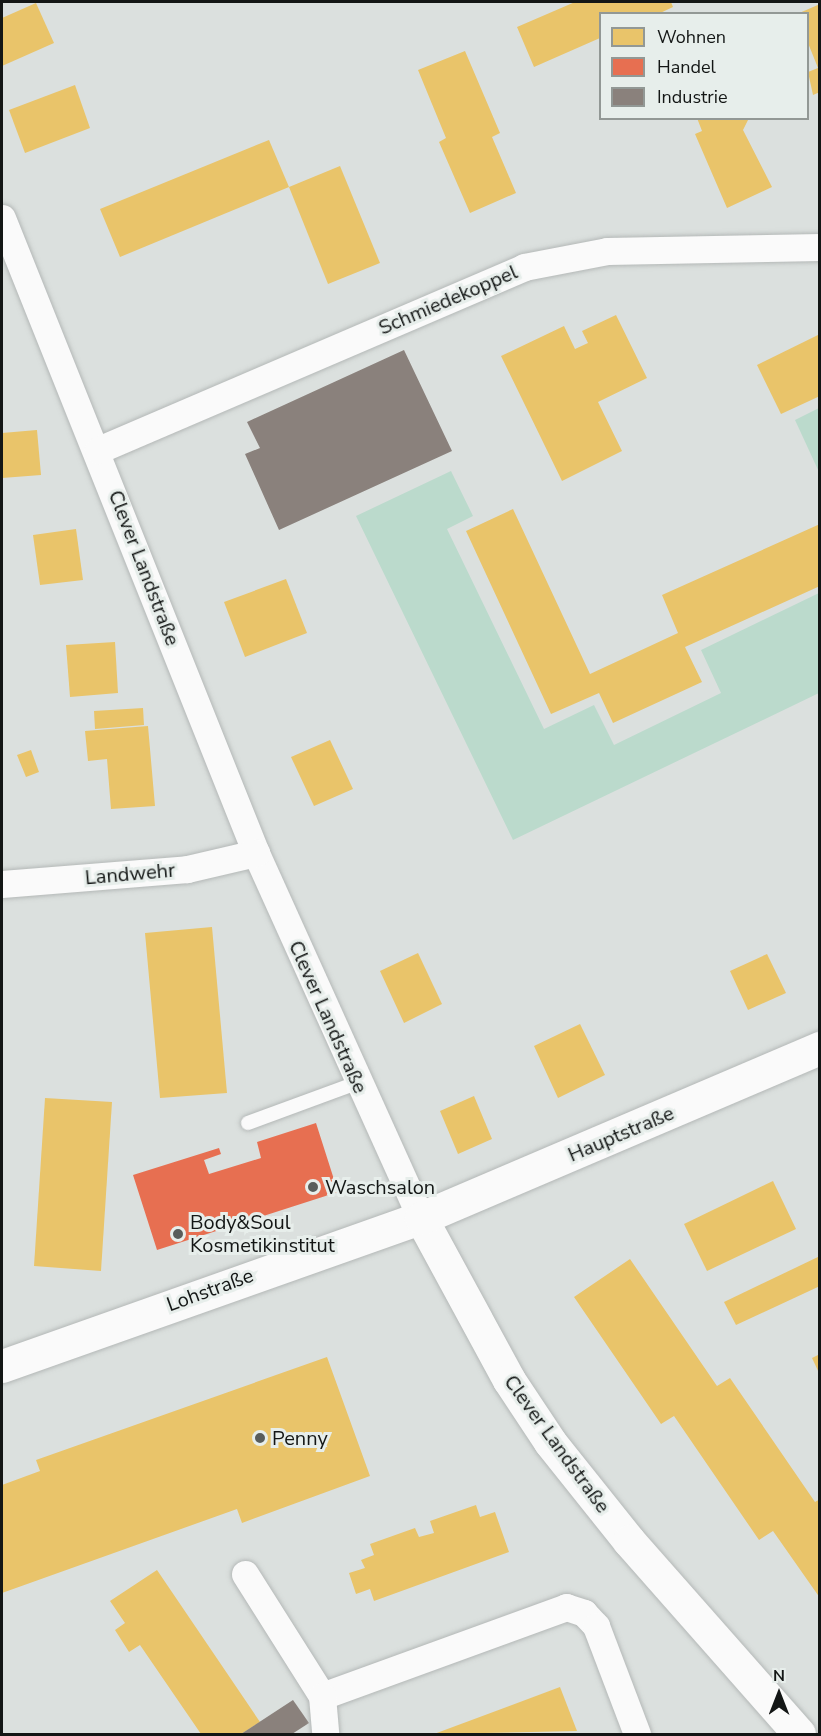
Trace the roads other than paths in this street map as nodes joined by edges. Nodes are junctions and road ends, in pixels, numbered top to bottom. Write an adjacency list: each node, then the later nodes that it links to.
1 (2, 218): 3 (street, Clever Landstraße)
2 (819, 247): 3 (street, Schmiedekoppel)
3 (98, 450): 4 (street, Clever Landstraße)
4 (256, 853): 5 (street, Landwehr); 7 (street, Clever Landstraße)
5 (2, 884)
6 (819, 1048): 9 (main road, Hauptstraße)
7 (357, 1083): 8 (lane); 9 (street, Clever Landstraße)
8 (248, 1123)
9 (421, 1218): 10 (main road, Lohstraße); 15 (main road, Clever Landstraße)
10 (2, 1366)
11 (245, 1574): 12 (street)
12 (322, 1696): 13 (street); 14 (street)
13 (324, 1734)
14 (637, 1734)
15 (799, 1734)

